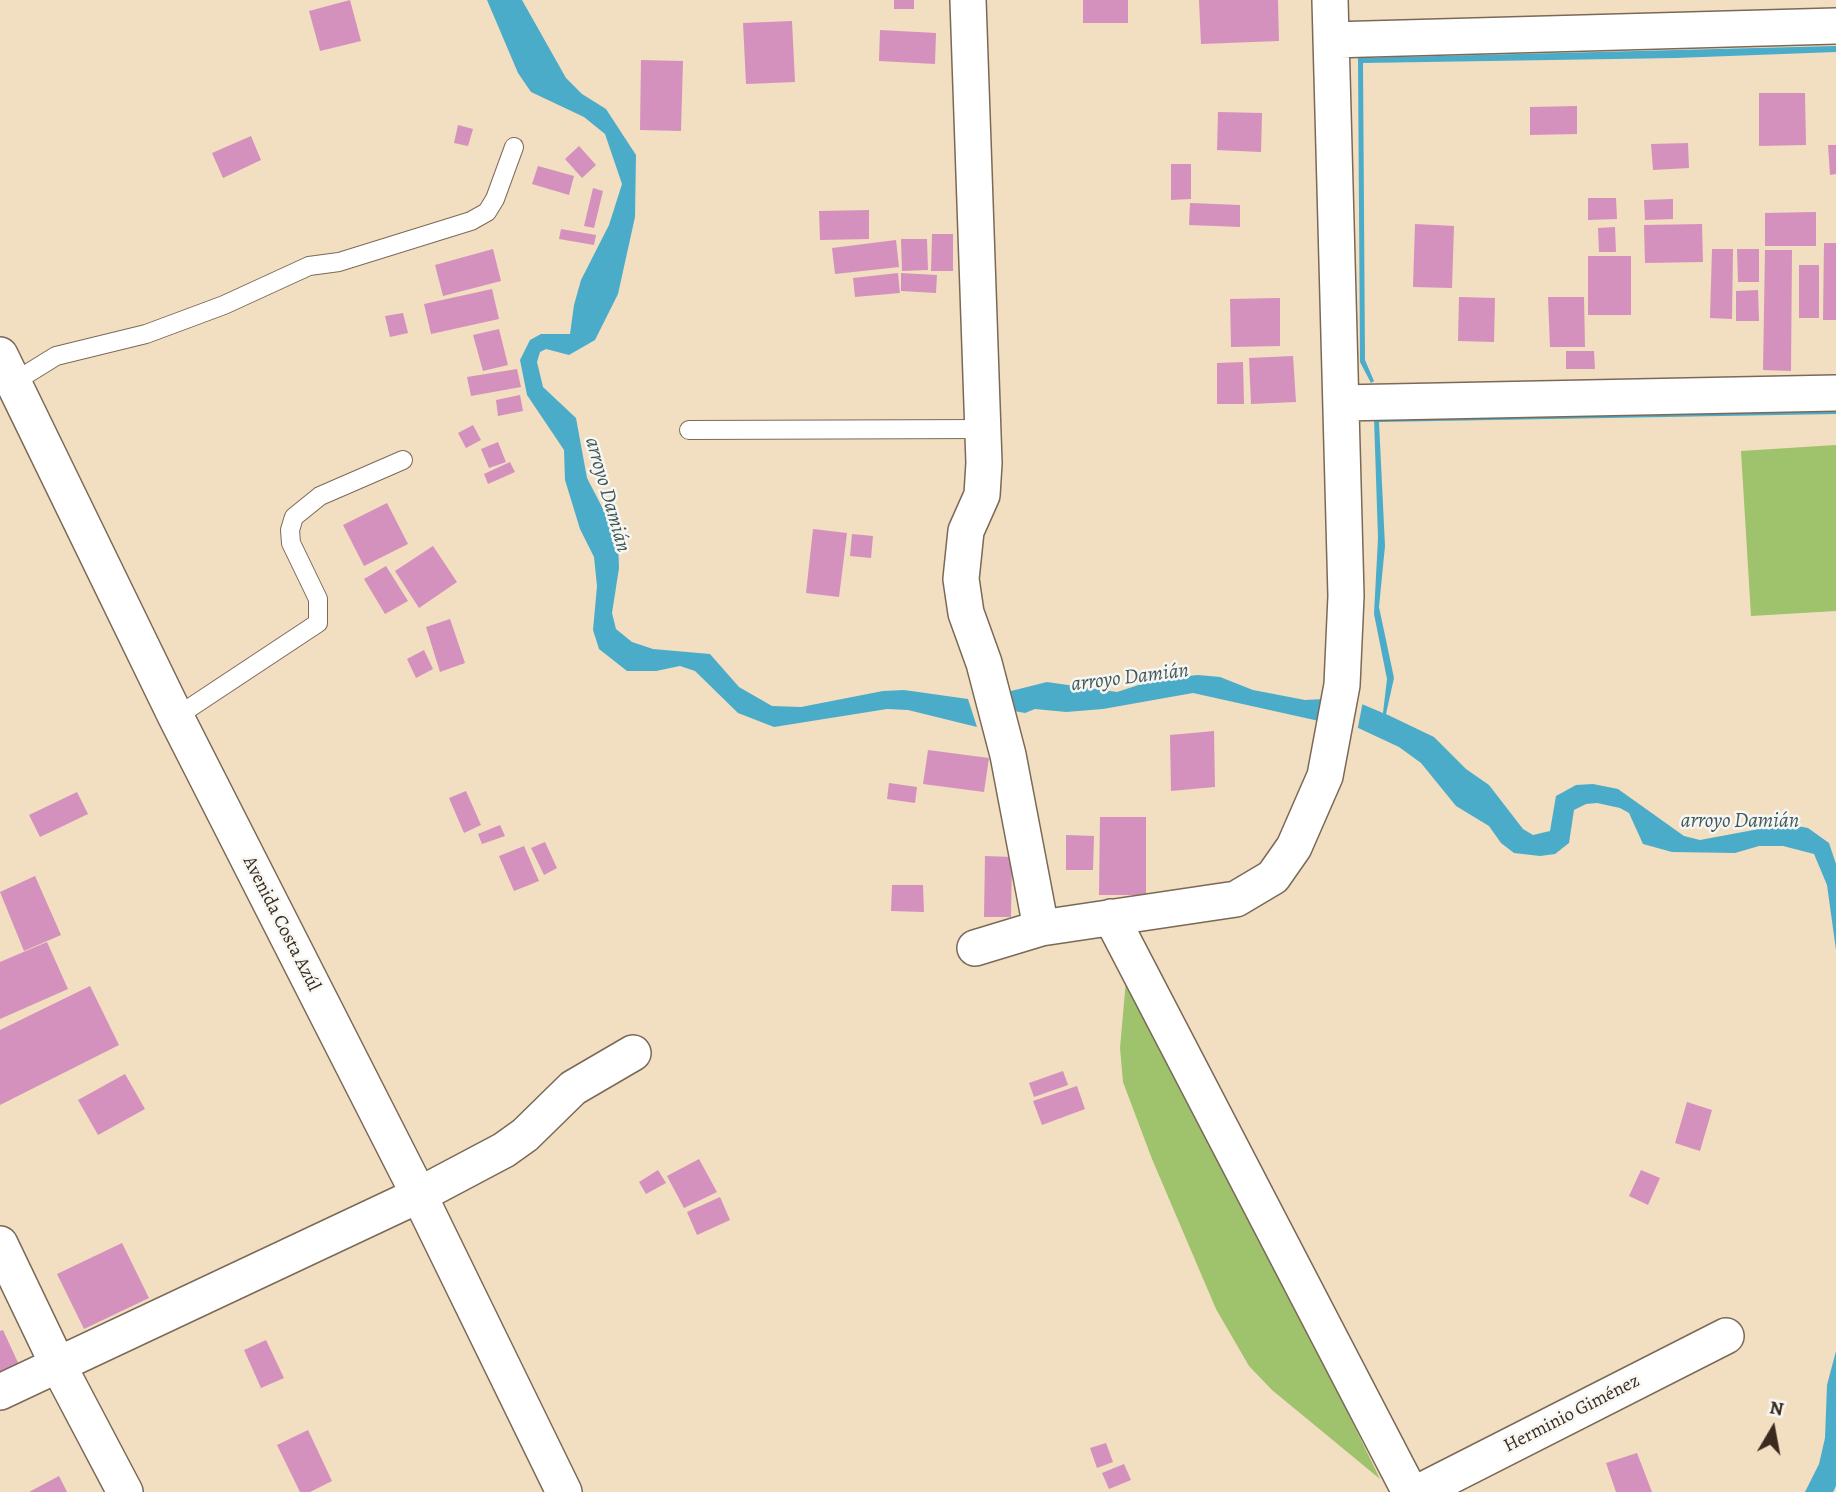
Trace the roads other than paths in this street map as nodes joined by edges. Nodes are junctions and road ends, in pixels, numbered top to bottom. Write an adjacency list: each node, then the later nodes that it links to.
1 (968, 0): 9 (street)
2 (1330, 0): 4 (street)
3 (1836, 26): 4 (street)
4 (1331, 40): 8 (street)
5 (514, 147): 6 (lane)
6 (7, 369): 12 (street, Avenida Costa Azúl)
7 (1836, 393): 8 (street)
8 (1341, 403): 13 (street)
9 (984, 429): 10 (lane); 14 (street)
10 (689, 430)
11 (403, 460): 12 (lane)
12 (176, 716): 17 (street, Avenida Costa Azúl)
13 (1111, 917): 14 (street); 24 (street)
14 (1041, 928): 15 (street)
15 (975, 948)
16 (633, 1053): 17 (street)
17 (419, 1195): 20 (street); 23 (street, Avenida Costa Azúl)
18 (0, 1244): 20 (street)
19 (1726, 1336): 25 (street, Herminio Giménez)
20 (57, 1363): 21 (street); 22 (street)
21 (0, 1392)
22 (125, 1492)
23 (564, 1492)
24 (1410, 1492)
25 (1419, 1492)

